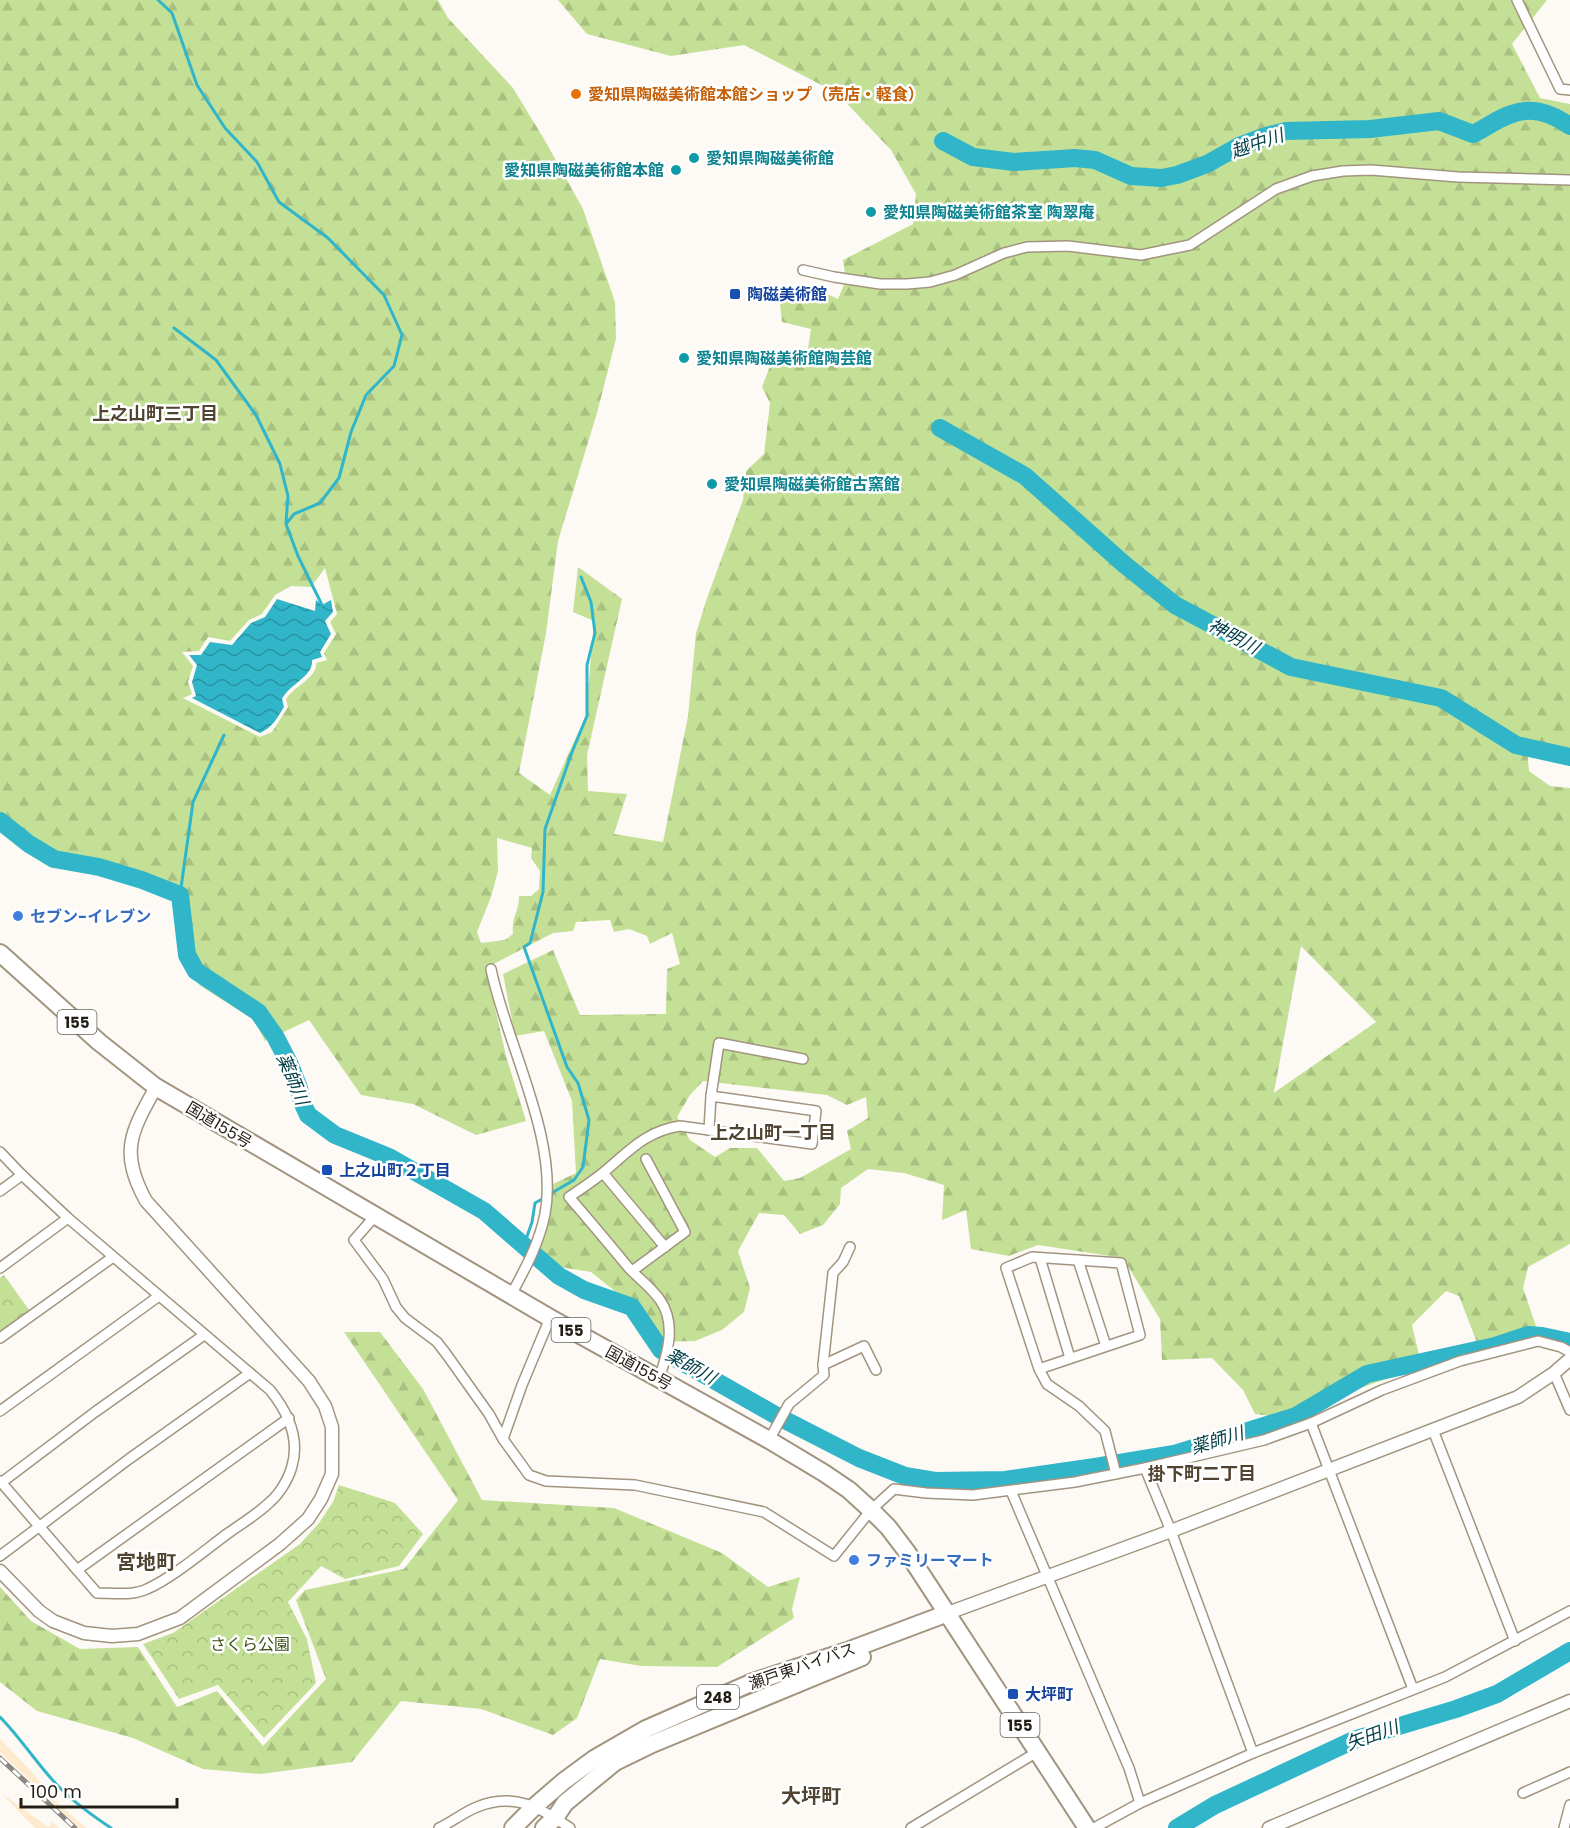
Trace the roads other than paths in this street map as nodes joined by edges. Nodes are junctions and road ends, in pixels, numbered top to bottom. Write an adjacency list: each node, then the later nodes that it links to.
1 (1517, 0): 2 (street)
2 (1570, 90)
3 (1570, 180): 4 (street)
4 (803, 270)
5 (0, 953): 8 (highway, 国道155号 / 155)
6 (491, 969): 25 (street)
7 (804, 1059): 9 (street)
8 (156, 1087): 16 (highway, 国道155号 / 155); 57 (street)
9 (711, 1096): 10 (street); 10 (street)
10 (709, 1130): 13 (street)
11 (0, 1152): 14 (street)
12 (646, 1159): 18 (street)
13 (603, 1173): 18 (street); 24 (street)
14 (22, 1175): 15 (street); 17 (street)
15 (0, 1191)
16 (376, 1215): 25 (highway, 国道155号 / 155); 45 (street)
17 (69, 1218): 20 (street); 23 (street)
18 (665, 1247): 24 (street)
19 (850, 1247): 34 (street)
20 (113, 1257): 26 (street); 29 (street)
21 (1040, 1258): 22 (street); 32 (street); 35 (street)
22 (1078, 1260): 30 (street); 30 (street)
23 (0, 1268)
24 (632, 1271): 39 (street)
25 (511, 1295): 27 (highway, 国道155号 / 155)
26 (159, 1296): 28 (street); 41 (street)
27 (550, 1318): 39 (highway, 国道155号 / 155); 45 (street)
28 (204, 1335): 37 (street); 50 (street)
29 (0, 1338)
30 (1106, 1346): 32 (street)
31 (1570, 1352): 43 (street)
32 (1070, 1358): 35 (street)
33 (1570, 1359): 38 (street)
34 (823, 1365): 36 (street); 46 (street)
35 (1039, 1369): 49 (street)
36 (876, 1370)
37 (250, 1373): 42 (street); 53 (street)
38 (1554, 1373): 40 (street); 44 (street)
39 (659, 1379): 46 (highway, 国道155号 / 155)
40 (1570, 1410)
41 (0, 1411)
42 (289, 1418): 56 (street); 56 (street)
43 (1311, 1423): 47 (street); 48 (street)
44 (1433, 1430): 48 (street); 61 (street)
45 (503, 1439): 52 (street)
46 (769, 1440): 52 (highway, 国道155号 / 155)
47 (1145, 1468): 49 (street); 54 (street)
48 (1329, 1470): 54 (street); 62 (street)
49 (1116, 1474): 51 (street)
50 (1, 1482): 53 (street)
51 (1011, 1491): 52 (street); 58 (street)
52 (871, 1509): 60 (highway, 国道155号 / 155)
53 (39, 1526): 55 (street); 56 (street)
54 (1171, 1531): 58 (street); 65 (street)
55 (0, 1556)
56 (77, 1570)
57 (0, 1571)
58 (1047, 1575): 60 (street); 68 (street)
59 (1570, 1611): 61 (street)
60 (950, 1617): 64 (highway, 国道155号 / 155); 70 (highway, 瀬戸東バイパス / 248); 71 (highway, 瀬戸東バイパス / 248)
61 (1515, 1641): 62 (street)
62 (1413, 1689): 65 (street)
63 (1570, 1701): 78 (street)
64 (1037, 1752): 75 (street); 76 (highway, 国道155号 / 155)
65 (1254, 1753): 68 (street)
66 (1570, 1772): 67 (street)
67 (1523, 1793)
68 (1140, 1803): 77 (street)
69 (1570, 1805): 79 (street)
70 (535, 1806): 71 (street); 72 (street); 73 (highway, 瀬戸東バイパス / 248)
71 (550, 1823): 74 (street)
72 (440, 1828)
73 (513, 1828)
74 (570, 1828)
75 (911, 1828)
76 (1087, 1828)
77 (1094, 1828)
78 (1269, 1828)
79 (1564, 1828)

